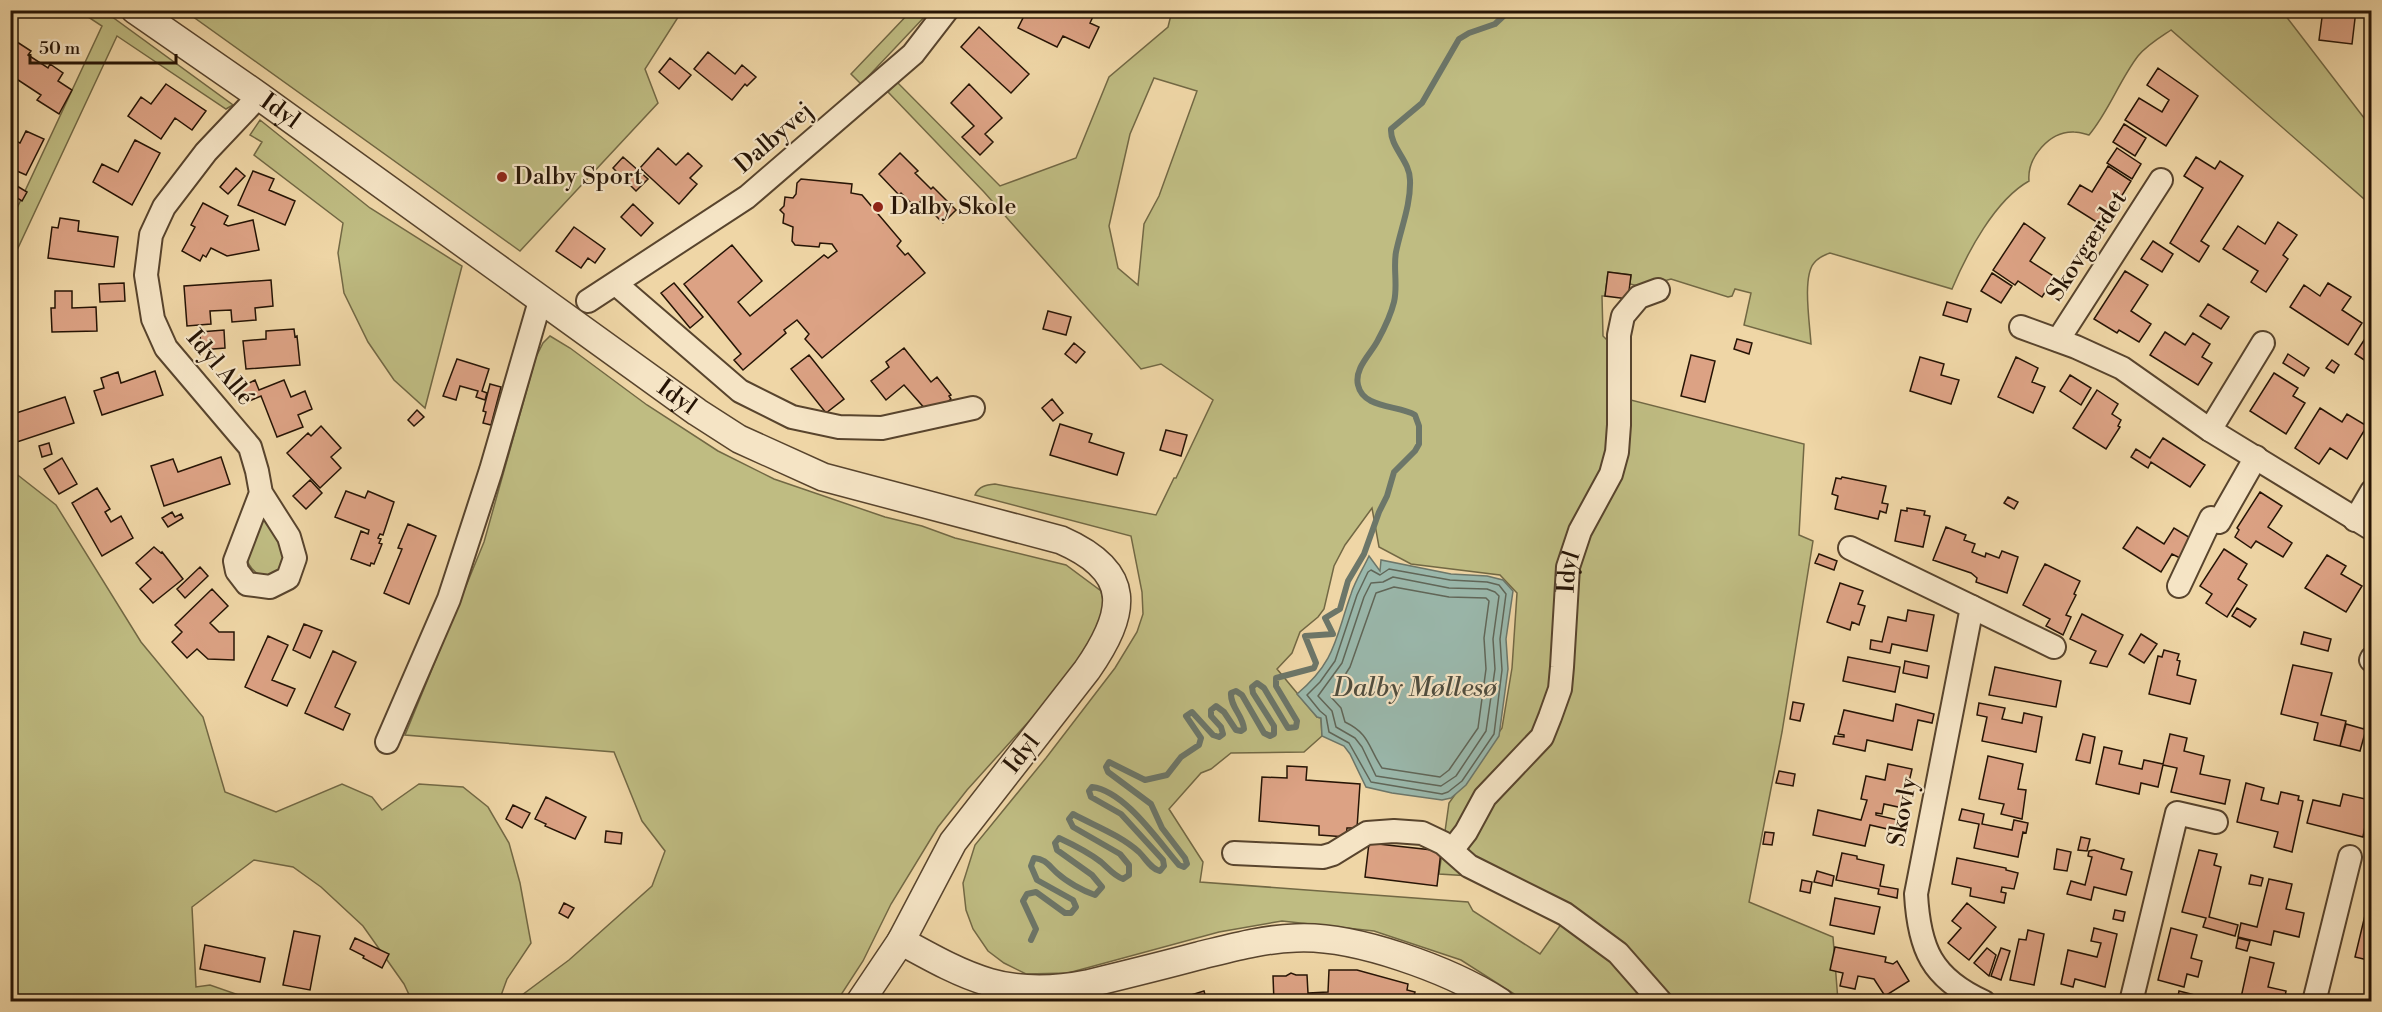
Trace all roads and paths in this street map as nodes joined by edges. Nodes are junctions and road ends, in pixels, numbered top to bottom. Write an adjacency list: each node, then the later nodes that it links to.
1 (135, 10): 3 (street, Idyl)
2 (947, 10): 5 (street, Dalbyvej)
3 (259, 96): 7 (street, Idyl); 16 (street, Idyl Allé)
4 (2161, 180): 10 (street, Skovgærdet)
5 (616, 285): 8 (street, Dalbyvej); 12 (street)
6 (1658, 290): 24 (street, Idyl)
7 (540, 301): 22 (street); 27 (street, Idyl)
8 (588, 301)
9 (2021, 327): 10 (street, Skovgærdet)
10 (2058, 340): 13 (street, Skovgærdet)
11 (2263, 343): 13 (street)
12 (973, 408)
13 (2210, 430): 14 (street, Skovgærdet)
14 (2256, 457): 17 (street, Skovgærdet); 19 (street)
15 (2372, 491): 17 (street, Skovgærdet)
16 (261, 493)
17 (2363, 524)
18 (1850, 548): 20 (street)
19 (2179, 586)
20 (1972, 607): 21 (street); 31 (street, Skovly)
21 (2054, 647)
22 (387, 742)
23 (2216, 822): 32 (street)
24 (1452, 850): 25 (street); 30 (street)
25 (1234, 853)
26 (2350, 857): 33 (street)
27 (901, 941): 28 (street, Idyl); 29 (street)
28 (860, 1002)
29 (1500, 1002)
30 (1661, 1002)
31 (1984, 1002)
32 (2130, 1002)
33 (2314, 1002)

